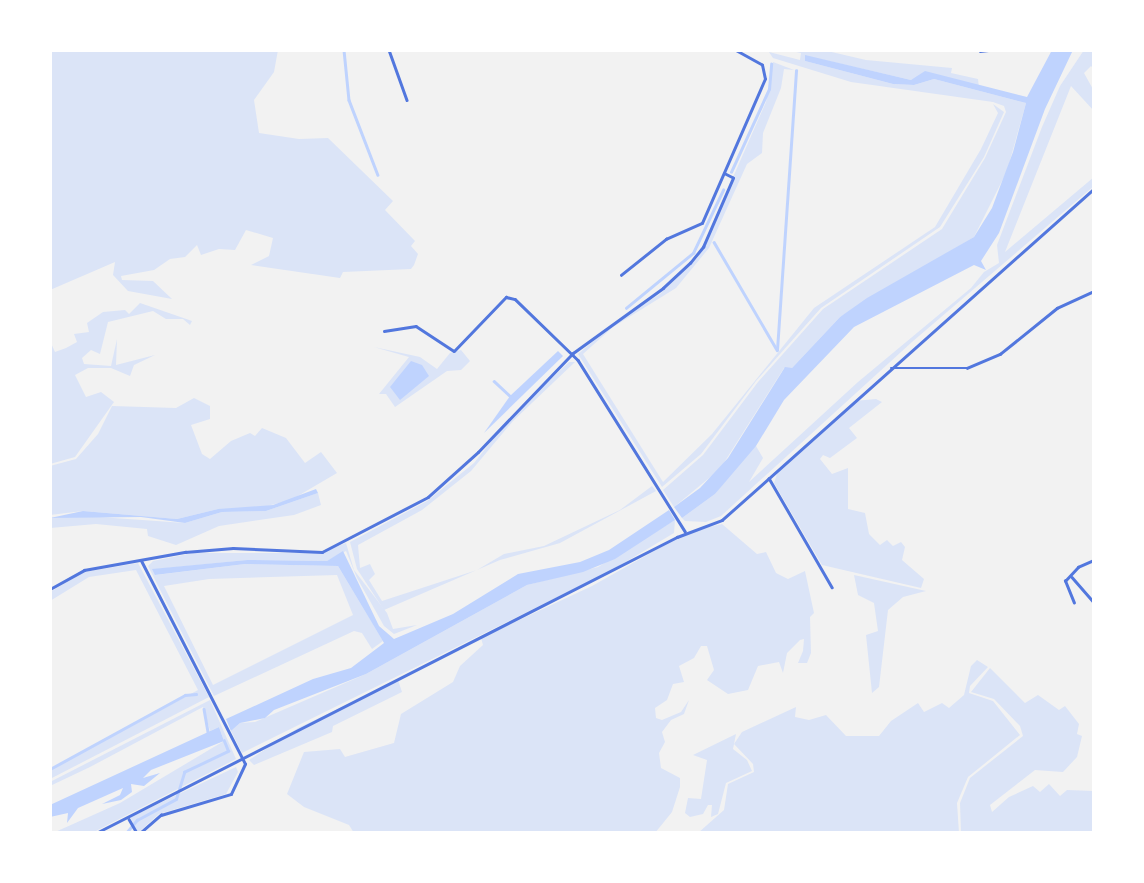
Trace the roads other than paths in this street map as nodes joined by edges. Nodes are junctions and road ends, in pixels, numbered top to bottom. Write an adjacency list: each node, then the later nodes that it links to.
1 (389, 50): 5 (street)
2 (735, 50): 6 (street)
3 (988, 50): 4 (street)
4 (980, 51)
5 (406, 100)
6 (724, 174): 8 (street); 11 (street)
7 (1094, 188): 12 (street)
8 (622, 275)
9 (1094, 290): 12 (street)
10 (384, 330): 11 (street)
11 (573, 354): 14 (street); 15 (street)
12 (890, 367): 13 (street)
13 (769, 478): 14 (street); 18 (street)
14 (685, 532): 22 (street)
15 (141, 560): 19 (street); 22 (street)
16 (1094, 560): 17 (street)
17 (1069, 576): 20 (street); 21 (street)
18 (832, 587)
19 (50, 590)
20 (1094, 602)
21 (1074, 603)
22 (244, 760): 23 (street); 25 (street)
23 (128, 818): 24 (street); 25 (street)
24 (96, 833)
25 (138, 833)

